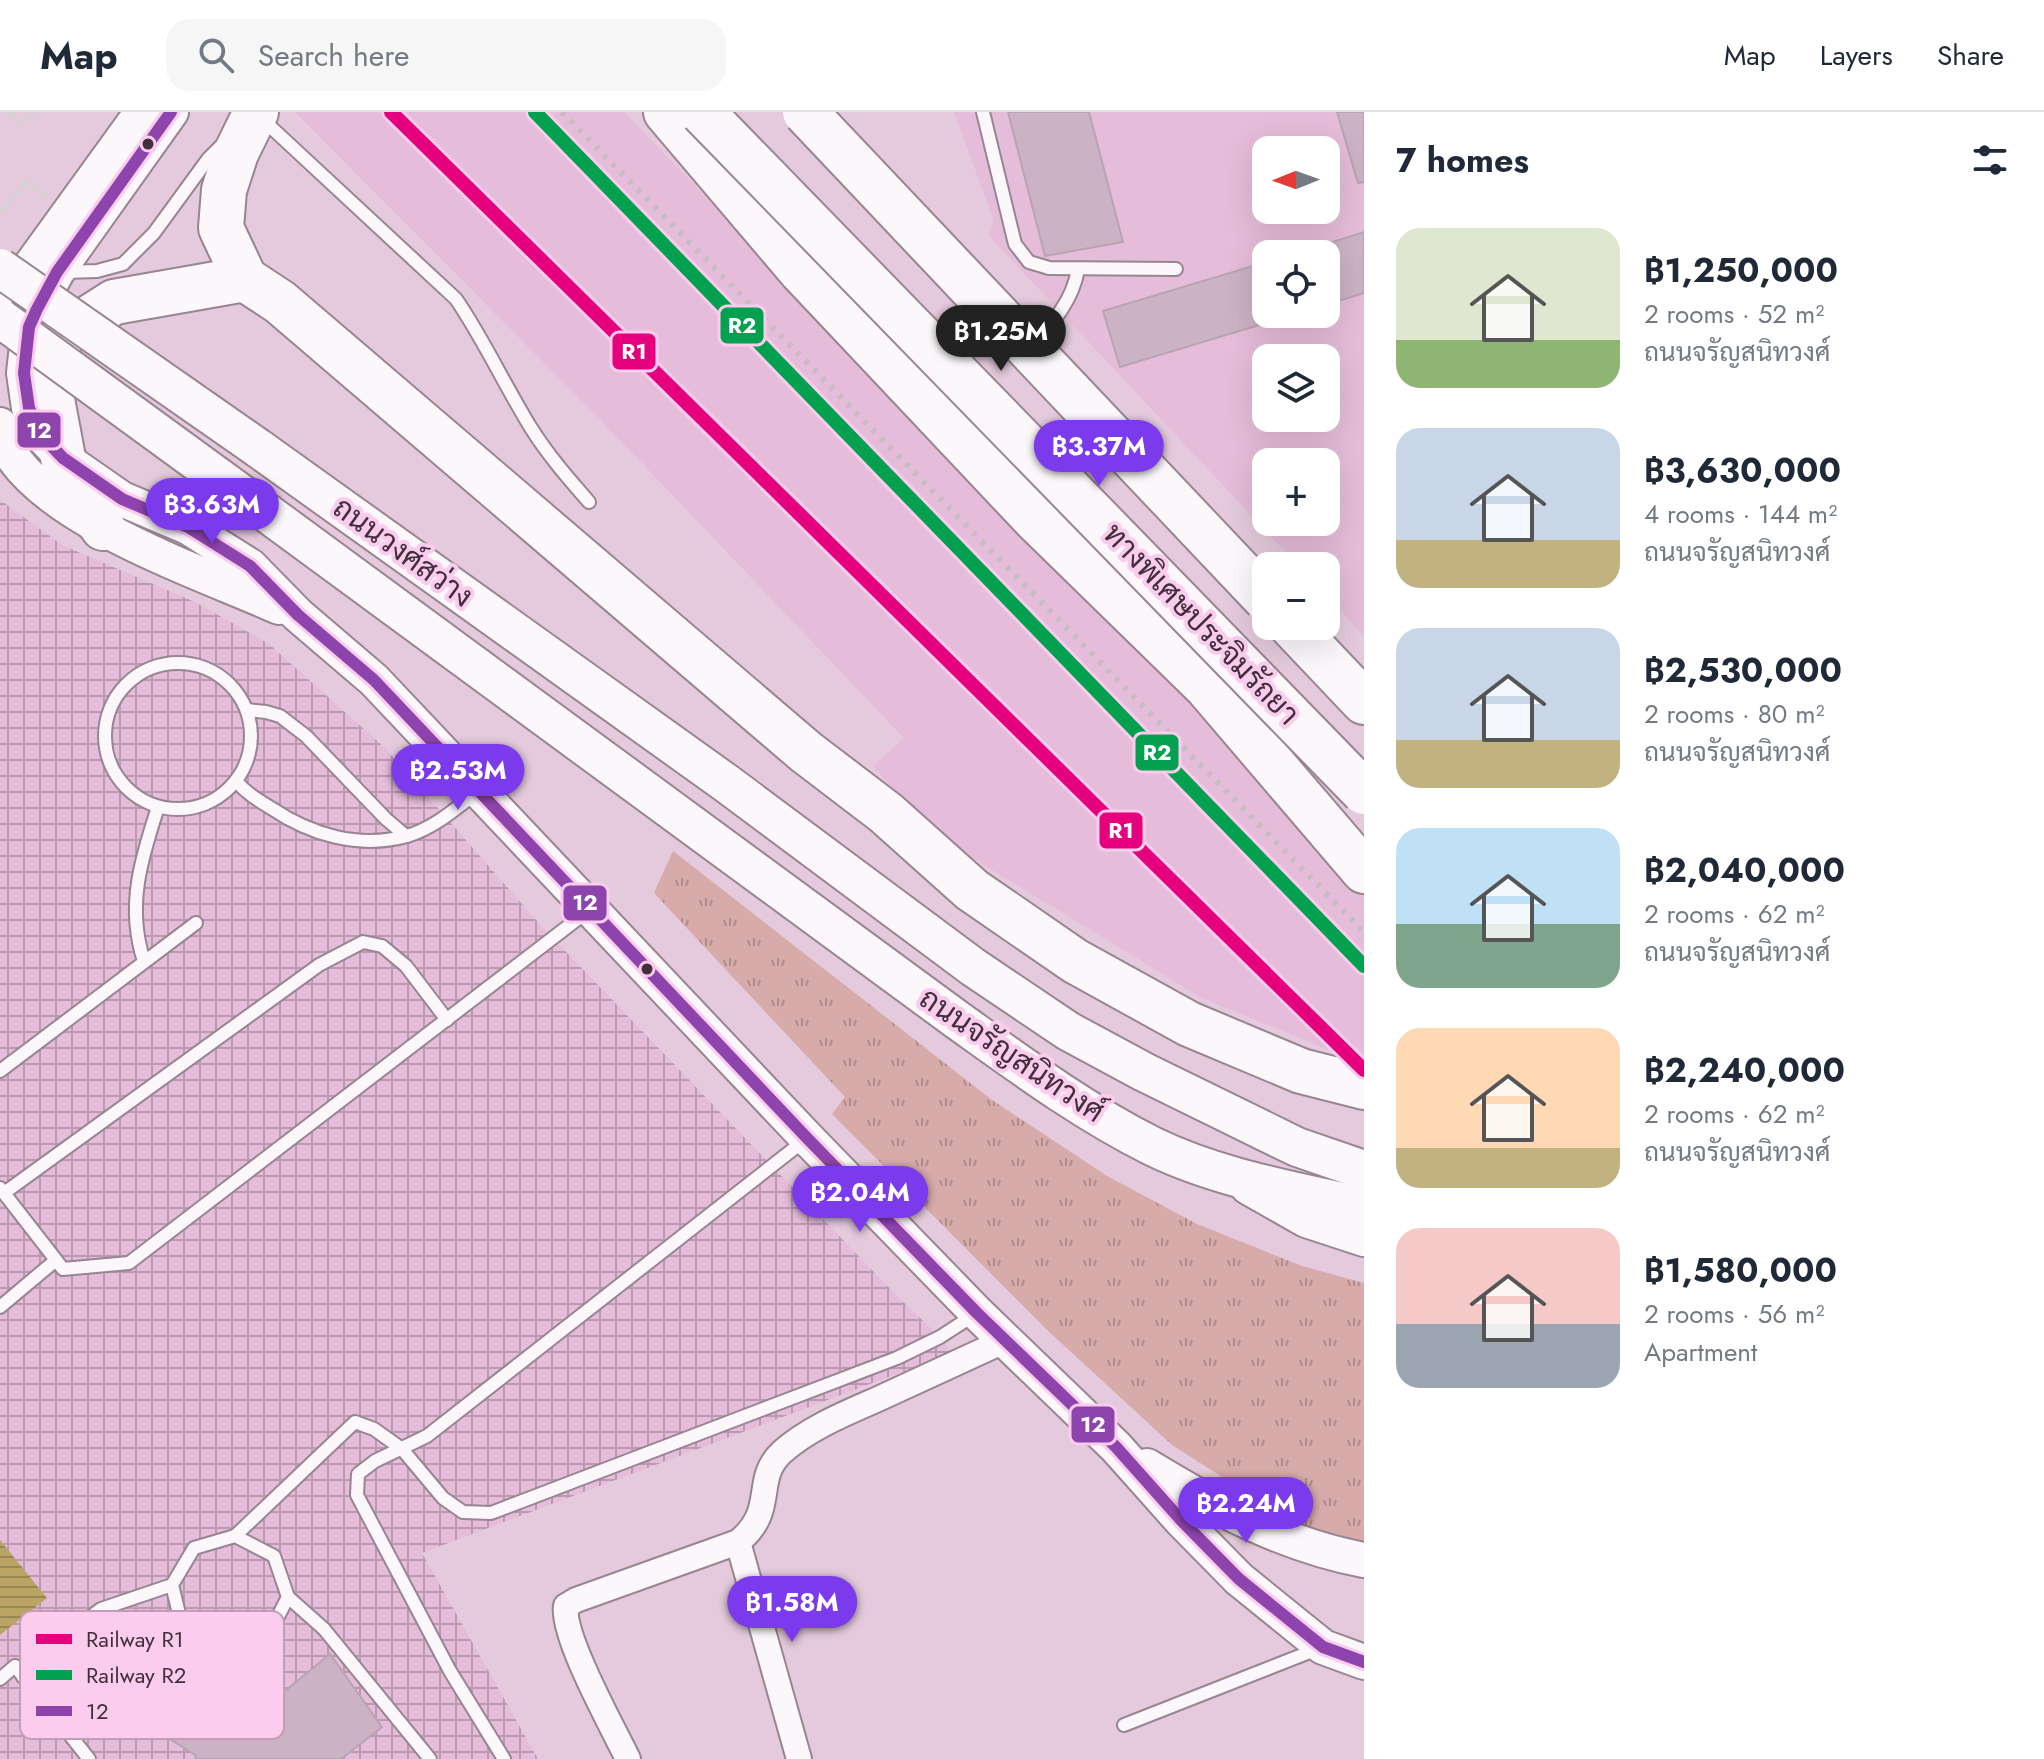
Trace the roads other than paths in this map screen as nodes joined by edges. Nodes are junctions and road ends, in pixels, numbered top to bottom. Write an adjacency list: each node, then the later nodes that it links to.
1 (142, 112): 15 (main road)
2 (171, 112): 13 (main road)
3 (256, 112): 13 (lane); 14 (highway); 19 (lane)
4 (666, 112): 37 (highway)
5 (702, 112): 32 (highway, ทางพิเศษประจิมรัถยา, bridge)
6 (726, 112): 33 (main road)
7 (786, 112): 16 (main road)
8 (805, 112): 22 (highway, bridge)
9 (983, 112): 11 (lane)
10 (0, 268): 30 (main road, ถนนวงศ์สว่าง, bridge)
11 (1078, 269): 12 (lane); 16 (lane)
12 (1176, 269)
13 (57, 272): 18 (main road)
14 (245, 279): 18 (highway); 43 (highway)
15 (0, 316): 35 (main road, ถนนวงศ์สว่าง, bridge)
16 (1024, 355): 21 (main road)
17 (0, 425): 20 (main road)
18 (63, 458): 20 (highway); 23 (main road)
19 (589, 502)
20 (103, 528): 23 (main road)
21 (1252, 568)
22 (1252, 584)
23 (298, 615): 31 (main road)
24 (1305, 640): 27 (highway)
25 (1320, 640): 26 (main road)
26 (1364, 686)
27 (1364, 702)
28 (247, 710): 29 (lane); 34 (lane); 36 (lane)
29 (236, 781): 34 (lane); 36 (lane)
30 (726, 783): 45 (main road, ถนนจรัญสนิทวงศ์)
31 (478, 791): 36 (lane); 38 (main road)
32 (1364, 792)
33 (1364, 805)
34 (158, 807): 40 (lane)
35 (698, 828): 47 (main road, ถนนจรัญสนิทวงศ์)
36 (406, 836)
37 (1364, 871)
38 (591, 909): 41 (lane); 44 (main road)
39 (196, 923): 40 (lane)
40 (144, 961): 42 (lane)
41 (447, 1020): 49 (lane); 52 (lane)
42 (0, 1071)
43 (1364, 1087)
44 (807, 1138): 54 (main road); 57 (lane)
45 (1297, 1147): 46 (main road, ถนนจรัญสนิทวงศ์); 48 (main road, ถนนจรัญสนิทวงศ์)
46 (1364, 1152)
47 (1218, 1170): 50 (main road, ถนนจรัญสนิทวงศ์); 51 (main road)
48 (1364, 1170)
49 (2, 1191): 52 (lane)
50 (1364, 1207)
51 (1364, 1239)
52 (56, 1260): 53 (lane)
53 (0, 1307)
54 (977, 1313): 55 (main road); 57 (lane)
55 (1006, 1340): 56 (main road); 59 (street)
56 (1116, 1447): 60 (main road); 66 (main road)
57 (402, 1449): 58 (lane); 74 (lane)
58 (235, 1536): 61 (lane); 62 (lane)
59 (738, 1542): 75 (street); 76 (street)
60 (1364, 1560)
61 (172, 1585): 63 (lane); 64 (lane)
62 (288, 1597): 65 (lane); 72 (lane)
63 (98, 1611)
64 (178, 1611)
65 (281, 1611)
66 (1323, 1647): 67 (main road); 70 (lane)
67 (1364, 1662)
68 (20, 1673): 69 (lane)
69 (0, 1679)
70 (1124, 1725)
71 (73, 1739): 73 (lane)
72 (422, 1756)
73 (89, 1759)
74 (504, 1759)
75 (628, 1759)
76 (799, 1759)

